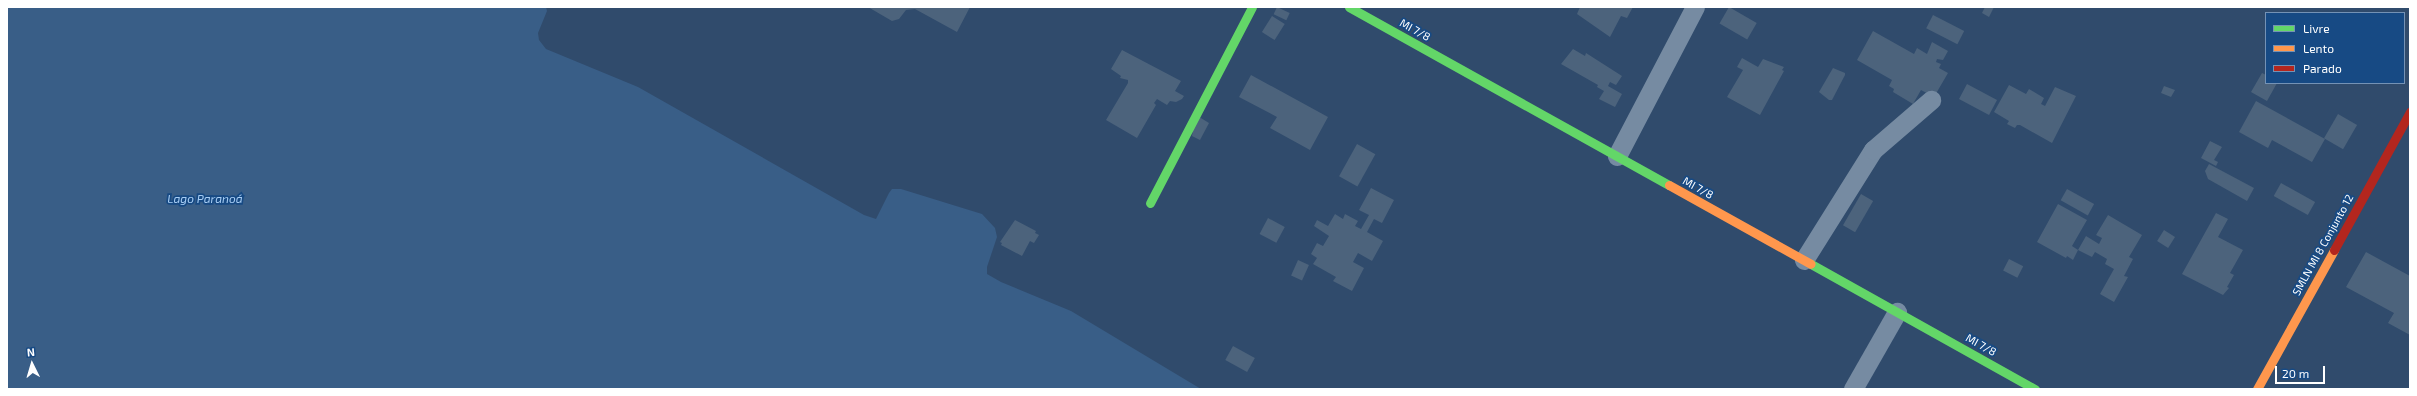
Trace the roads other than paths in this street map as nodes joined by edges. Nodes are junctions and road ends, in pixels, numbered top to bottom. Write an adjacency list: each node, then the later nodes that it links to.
1 (1252, 7): 7 (street)
2 (1349, 7): 6 (street, MI 7/8)
3 (1695, 7): 6 (street)
4 (1931, 100): 8 (street)
5 (2410, 112): 12 (street, SMLN MI 8 Conjunto 12)
6 (1617, 156): 8 (street, MI 7/8)
7 (1150, 203)
8 (1804, 260): 9 (street, MI 7/8)
9 (1897, 312): 10 (street); 11 (street, MI 7/8)
10 (1852, 389)
11 (2035, 389)
12 (2257, 389)

